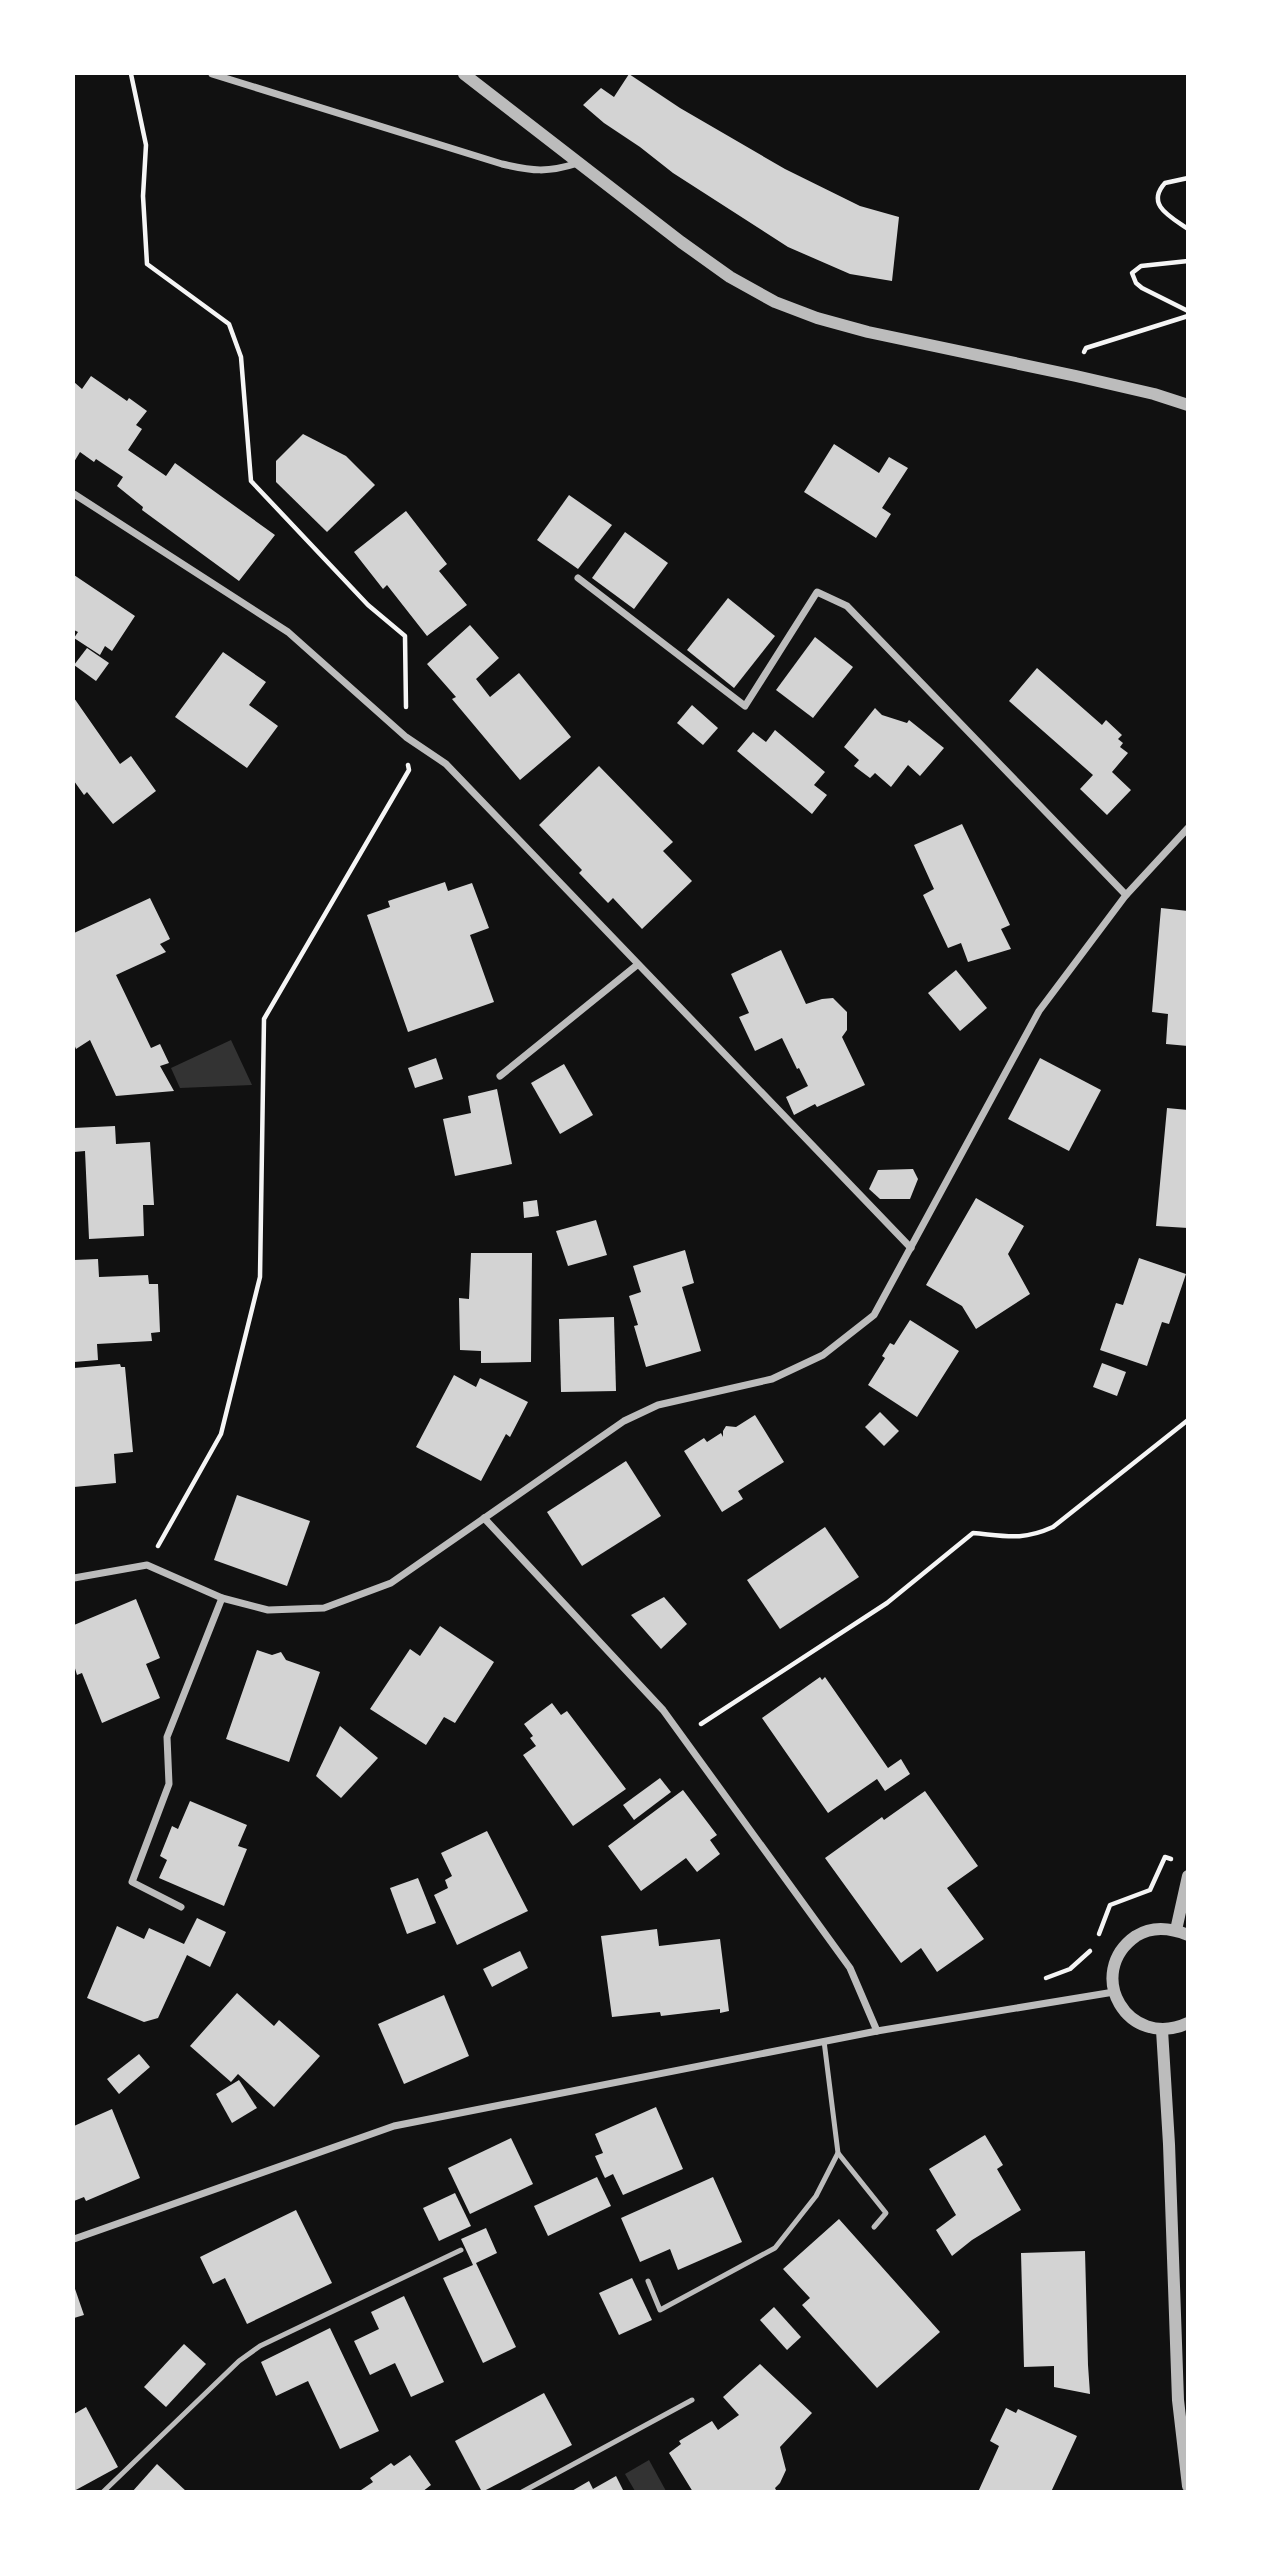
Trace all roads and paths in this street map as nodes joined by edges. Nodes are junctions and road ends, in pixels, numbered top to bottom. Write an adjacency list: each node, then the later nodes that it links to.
1 (131, 74): 13 (path)
2 (212, 74): 4 (street)
3 (464, 74): 4 (street)
4 (578, 163): 9 (street)
5 (1188, 178): 6 (path)
6 (1188, 229)
7 (1188, 261): 8 (path)
8 (1188, 313): 9 (path)
9 (1076, 376): 10 (street)
10 (1188, 405)
11 (74, 494): 13 (street)
12 (578, 578): 15 (street)
13 (406, 737): 16 (street); 21 (path)
14 (1188, 828): 15 (street)
15 (1126, 895): 18 (street)
16 (638, 965): 17 (street); 18 (street)
17 (500, 1076)
18 (911, 1248): 20 (street)
19 (1188, 1420): 24 (path)
20 (484, 1518): 23 (street); 24 (street)
21 (147, 1565): 22 (street); 23 (street)
22 (74, 1578)
23 (222, 1598): 26 (street)
24 (682, 1737): 31 (street)
25 (1188, 1876): 27 (street)
26 (181, 1907)
27 (1182, 1932): 28 (street)
28 (1114, 1992): 30 (street); 31 (street)
29 (1188, 2023): 30 (street)
30 (1161, 2029): 39 (street)
31 (877, 2031): 32 (street)
32 (824, 2040): 33 (lane); 35 (street)
33 (838, 2153): 34 (lane); 37 (lane)
34 (874, 2228)
35 (74, 2239)
36 (461, 2250): 40 (lane)
37 (648, 2281)
38 (692, 2400): 41 (lane)
39 (1188, 2486)
40 (103, 2491)
41 (522, 2491)

